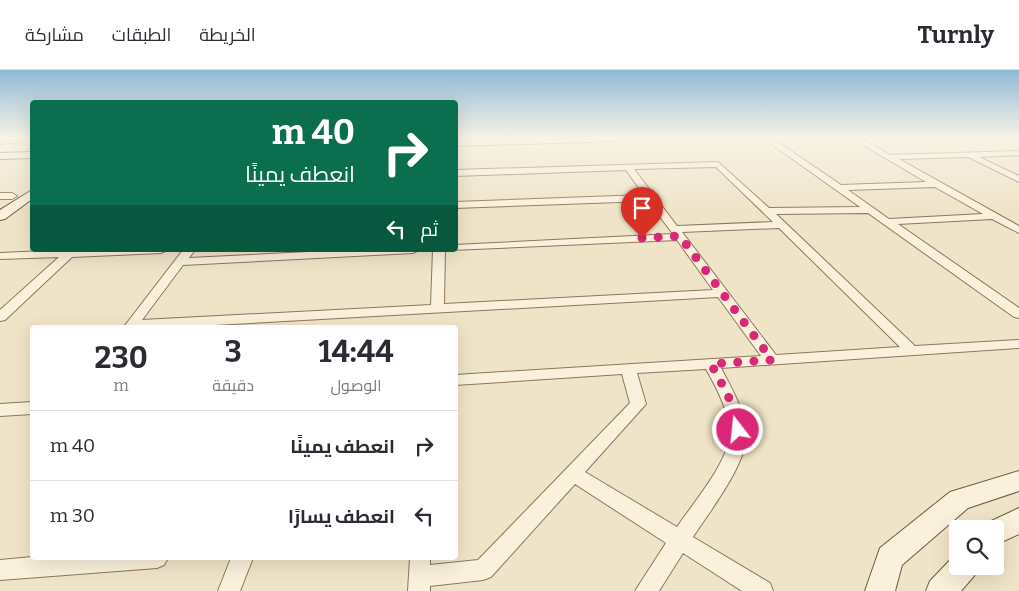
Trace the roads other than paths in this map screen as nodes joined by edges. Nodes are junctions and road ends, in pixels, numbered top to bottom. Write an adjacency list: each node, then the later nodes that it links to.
1 (802, 162): 9 (street)
2 (898, 162): 8 (street)
3 (984, 162): 6 (street)
4 (628, 167): 5 (street); 12 (street); 16 (street)
5 (458, 173)
6 (1019, 179)
7 (30, 183): 11 (main road)
8 (937, 184): 9 (street); 18 (street)
9 (838, 188): 15 (street)
10 (30, 195): 17 (main road)
11 (6, 196): 13 (main road)
12 (651, 198): 14 (street); 22 (street)
13 (0, 203)
14 (458, 205)
15 (869, 210): 16 (street); 19 (street)
16 (767, 212): 20 (street)
17 (0, 216)
18 (994, 216): 19 (street); 21 (street)
19 (887, 222): 32 (street)
20 (781, 225): 22 (street); 37 (street)
21 (1019, 230)
22 (677, 233): 23 (street); 30 (street)
23 (458, 248)
24 (71, 252): 28 (street); 33 (street)
25 (188, 252): 29 (street)
26 (374, 252): 29 (street)
27 (439, 252): 31 (street)
28 (0, 256)
29 (180, 262): 34 (street)
30 (722, 293): 31 (street); 38 (street)
31 (437, 308): 35 (street)
32 (1019, 314)
33 (0, 317)
34 (131, 325)
35 (147, 325)
36 (1019, 344): 37 (street)
37 (912, 351): 38 (street)
38 (772, 360): 39 (street)
39 (711, 364): 40 (street); 48 (street)
40 (628, 369): 41 (street); 44 (street)
41 (458, 380)
42 (30, 408): 43 (street)
43 (0, 410)
44 (573, 474): 48 (street); 52 (street)
45 (1019, 481): 57 (main road)
46 (1019, 520): 47 (main road)
47 (1004, 528)
48 (680, 540): 55 (street); 56 (street)
49 (131, 560): 51 (street)
50 (241, 560): 54 (street)
51 (0, 570)
52 (419, 575)
53 (956, 575): 58 (main road)
54 (229, 591)
55 (646, 591)
56 (762, 591)
57 (880, 591)
58 (941, 591)

